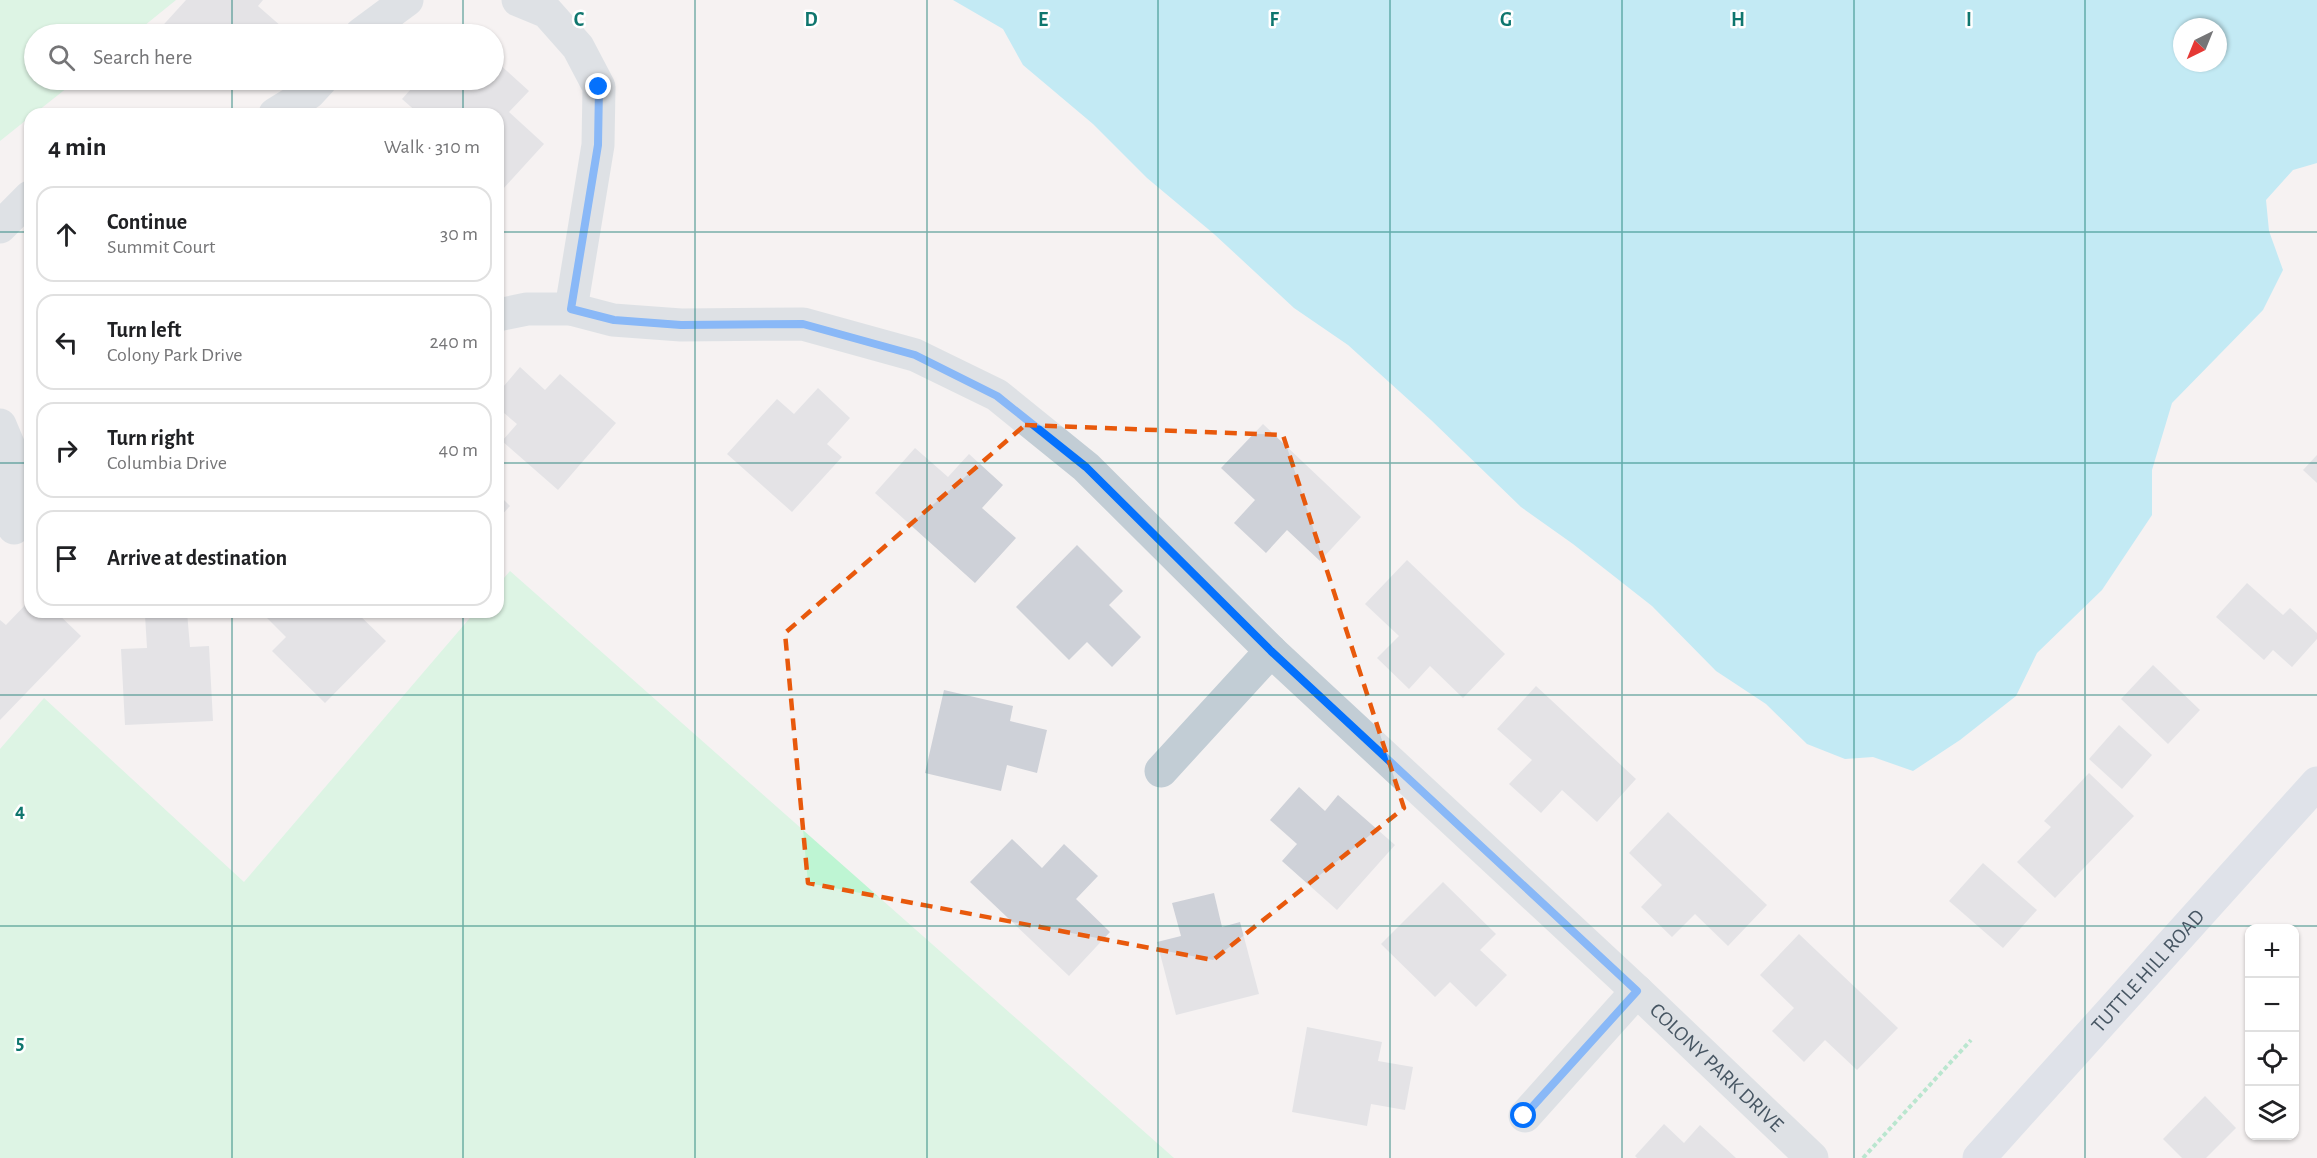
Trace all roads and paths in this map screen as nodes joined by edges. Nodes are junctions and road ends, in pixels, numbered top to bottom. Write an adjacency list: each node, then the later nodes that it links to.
1 (407, 0): 3 (street)
2 (518, 0): 8 (street)
3 (375, 24)
4 (312, 90): 5 (street)
5 (285, 108)
6 (24, 203): 7 (street)
7 (0, 227)
8 (571, 309): 9 (street, COLONY PARK DRIVE); 12 (street, COLONY PARK DRIVE)
9 (504, 314)
10 (0, 425): 11 (street)
11 (15, 529)
12 (1271, 651): 13 (street); 15 (street, COLONY PARK DRIVE)
13 (1161, 771)
14 (2317, 783): 20 (main road, TUTTLE HILL ROAD)
15 (1637, 991): 17 (street); 18 (street, COLONY PARK DRIVE)
16 (1971, 1040): 19 (path)
17 (1524, 1116)
18 (1812, 1158)
19 (1863, 1158)
20 (1979, 1158)

